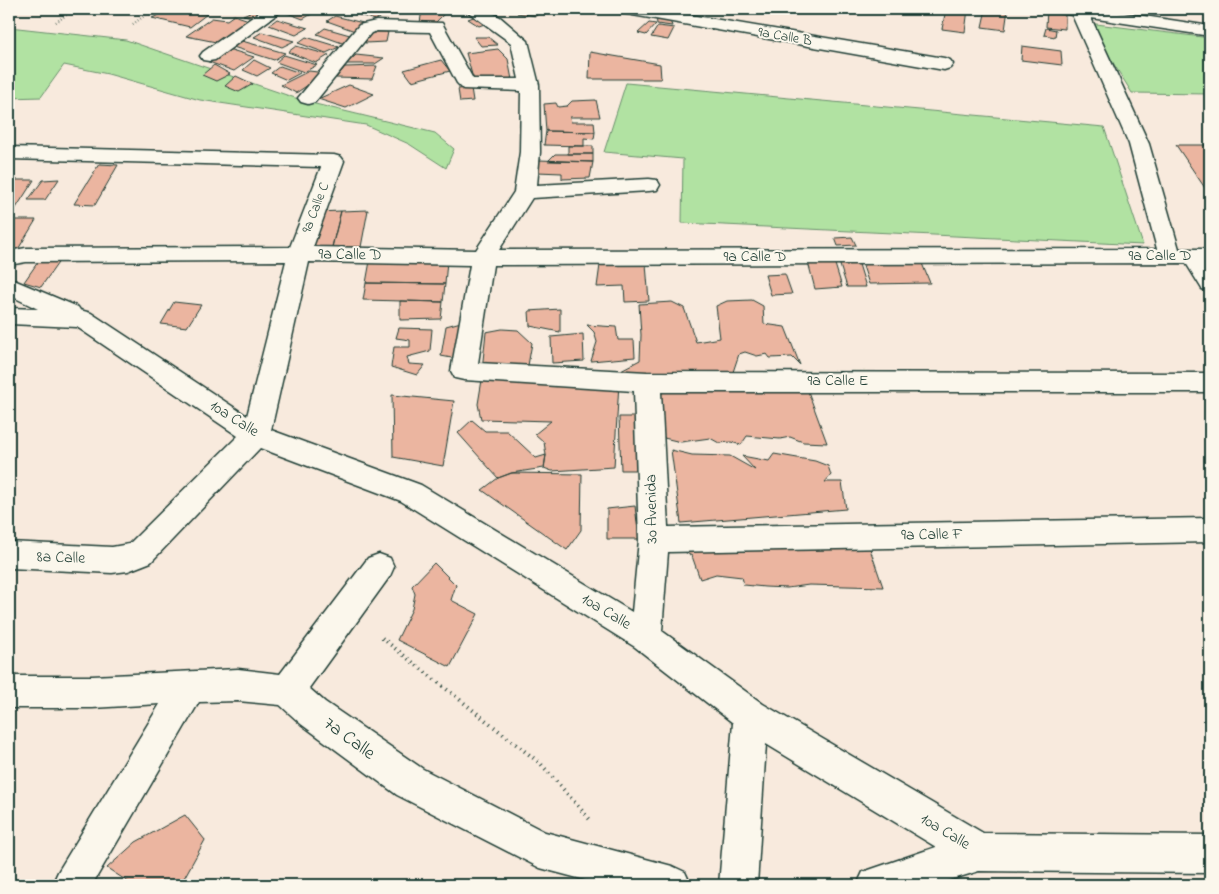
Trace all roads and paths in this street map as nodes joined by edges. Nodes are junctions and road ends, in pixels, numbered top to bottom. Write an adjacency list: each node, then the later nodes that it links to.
1 (75, 9): 10 (path)
2 (154, 9): 11 (path)
3 (275, 9): 14 (street)
4 (472, 9): 16 (street)
5 (627, 9): 12 (street, 9a Calle B)
6 (731, 9): 12 (street)
7 (1184, 9): 9 (street)
8 (1071, 10): 9 (street); 22 (street)
9 (1138, 20): 13 (street)
10 (56, 22)
11 (133, 24)
12 (722, 26): 15 (street, 9a Calle B)
13 (1210, 31)
14 (209, 56)
15 (944, 64)
16 (530, 85): 17 (street); 20 (street)
17 (308, 98)
18 (9, 153): 21 (street, 9a Calle C)
19 (649, 185): 20 (street)
20 (525, 192): 25 (street)
21 (299, 254): 24 (street, 9a Calle D); 25 (street, 9a Calle D); 32 (street, 9a Calle C)
22 (1170, 256): 23 (street, 9a Calle D); 25 (street, 9a Calle D)
23 (1202, 256): 26 (street)
24 (9, 258)
25 (483, 258): 30 (street, 9a Calle E)
26 (1210, 283)
27 (9, 286): 29 (street, 10a Calle)
28 (9, 316): 29 (street)
29 (82, 319): 32 (street, 10a Calle)
30 (647, 382): 31 (street, 9a Calle E); 34 (street, 30 Avenida)
31 (1210, 382)
32 (256, 435): 35 (street, 8a Calle); 37 (street, 10a Calle)
33 (1210, 530): 34 (street, 9a Calle F)
34 (654, 540): 37 (street, 30 Avenida)
35 (9, 555)
36 (379, 567): 40 (street)
37 (646, 637): 42 (street, 10a Calle)
38 (382, 638): 43 (path)
39 (189, 688): 40 (street); 41 (street); 46 (street)
40 (288, 690): 47 (street, 7a Calle)
41 (9, 692)
42 (750, 716): 44 (street, 10a Calle); 48 (street)
43 (594, 824)
44 (979, 852): 45 (street, 10a Calle); 49 (street)
45 (1210, 854)
46 (71, 885)
47 (672, 885)
48 (738, 885)
49 (876, 885)

